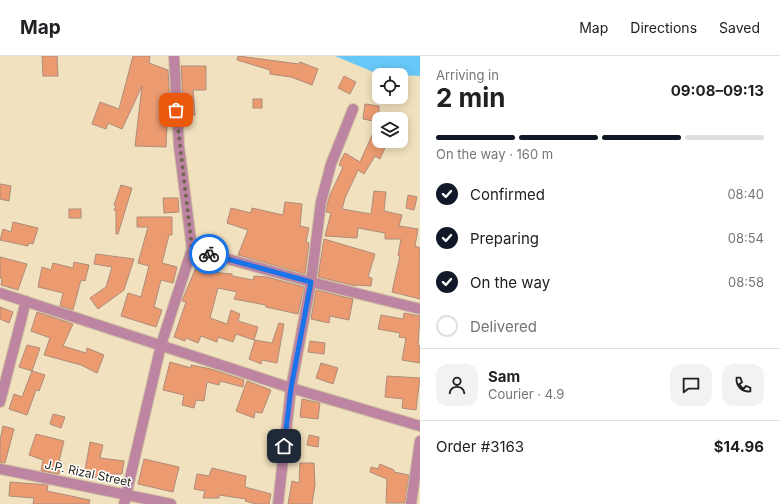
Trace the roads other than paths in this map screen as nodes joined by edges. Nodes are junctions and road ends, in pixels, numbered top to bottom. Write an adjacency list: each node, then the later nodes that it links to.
1 (174, 56): 3 (street)
2 (353, 109): 4 (street)
3 (192, 249): 4 (street); 8 (street)
4 (311, 282): 7 (street); 9 (street)
5 (0, 293): 6 (street)
6 (26, 301): 8 (street); 10 (street)
7 (420, 309)
8 (160, 345): 9 (street); 14 (street)
9 (291, 388): 11 (street); 16 (street)
10 (0, 402)
11 (420, 426)
12 (420, 441): 17 (street)
13 (0, 469): 14 (street, J.P. Rizal Street)
14 (126, 499): 15 (street, J.P. Rizal Street)
15 (171, 504)
16 (278, 504)
17 (412, 504)

